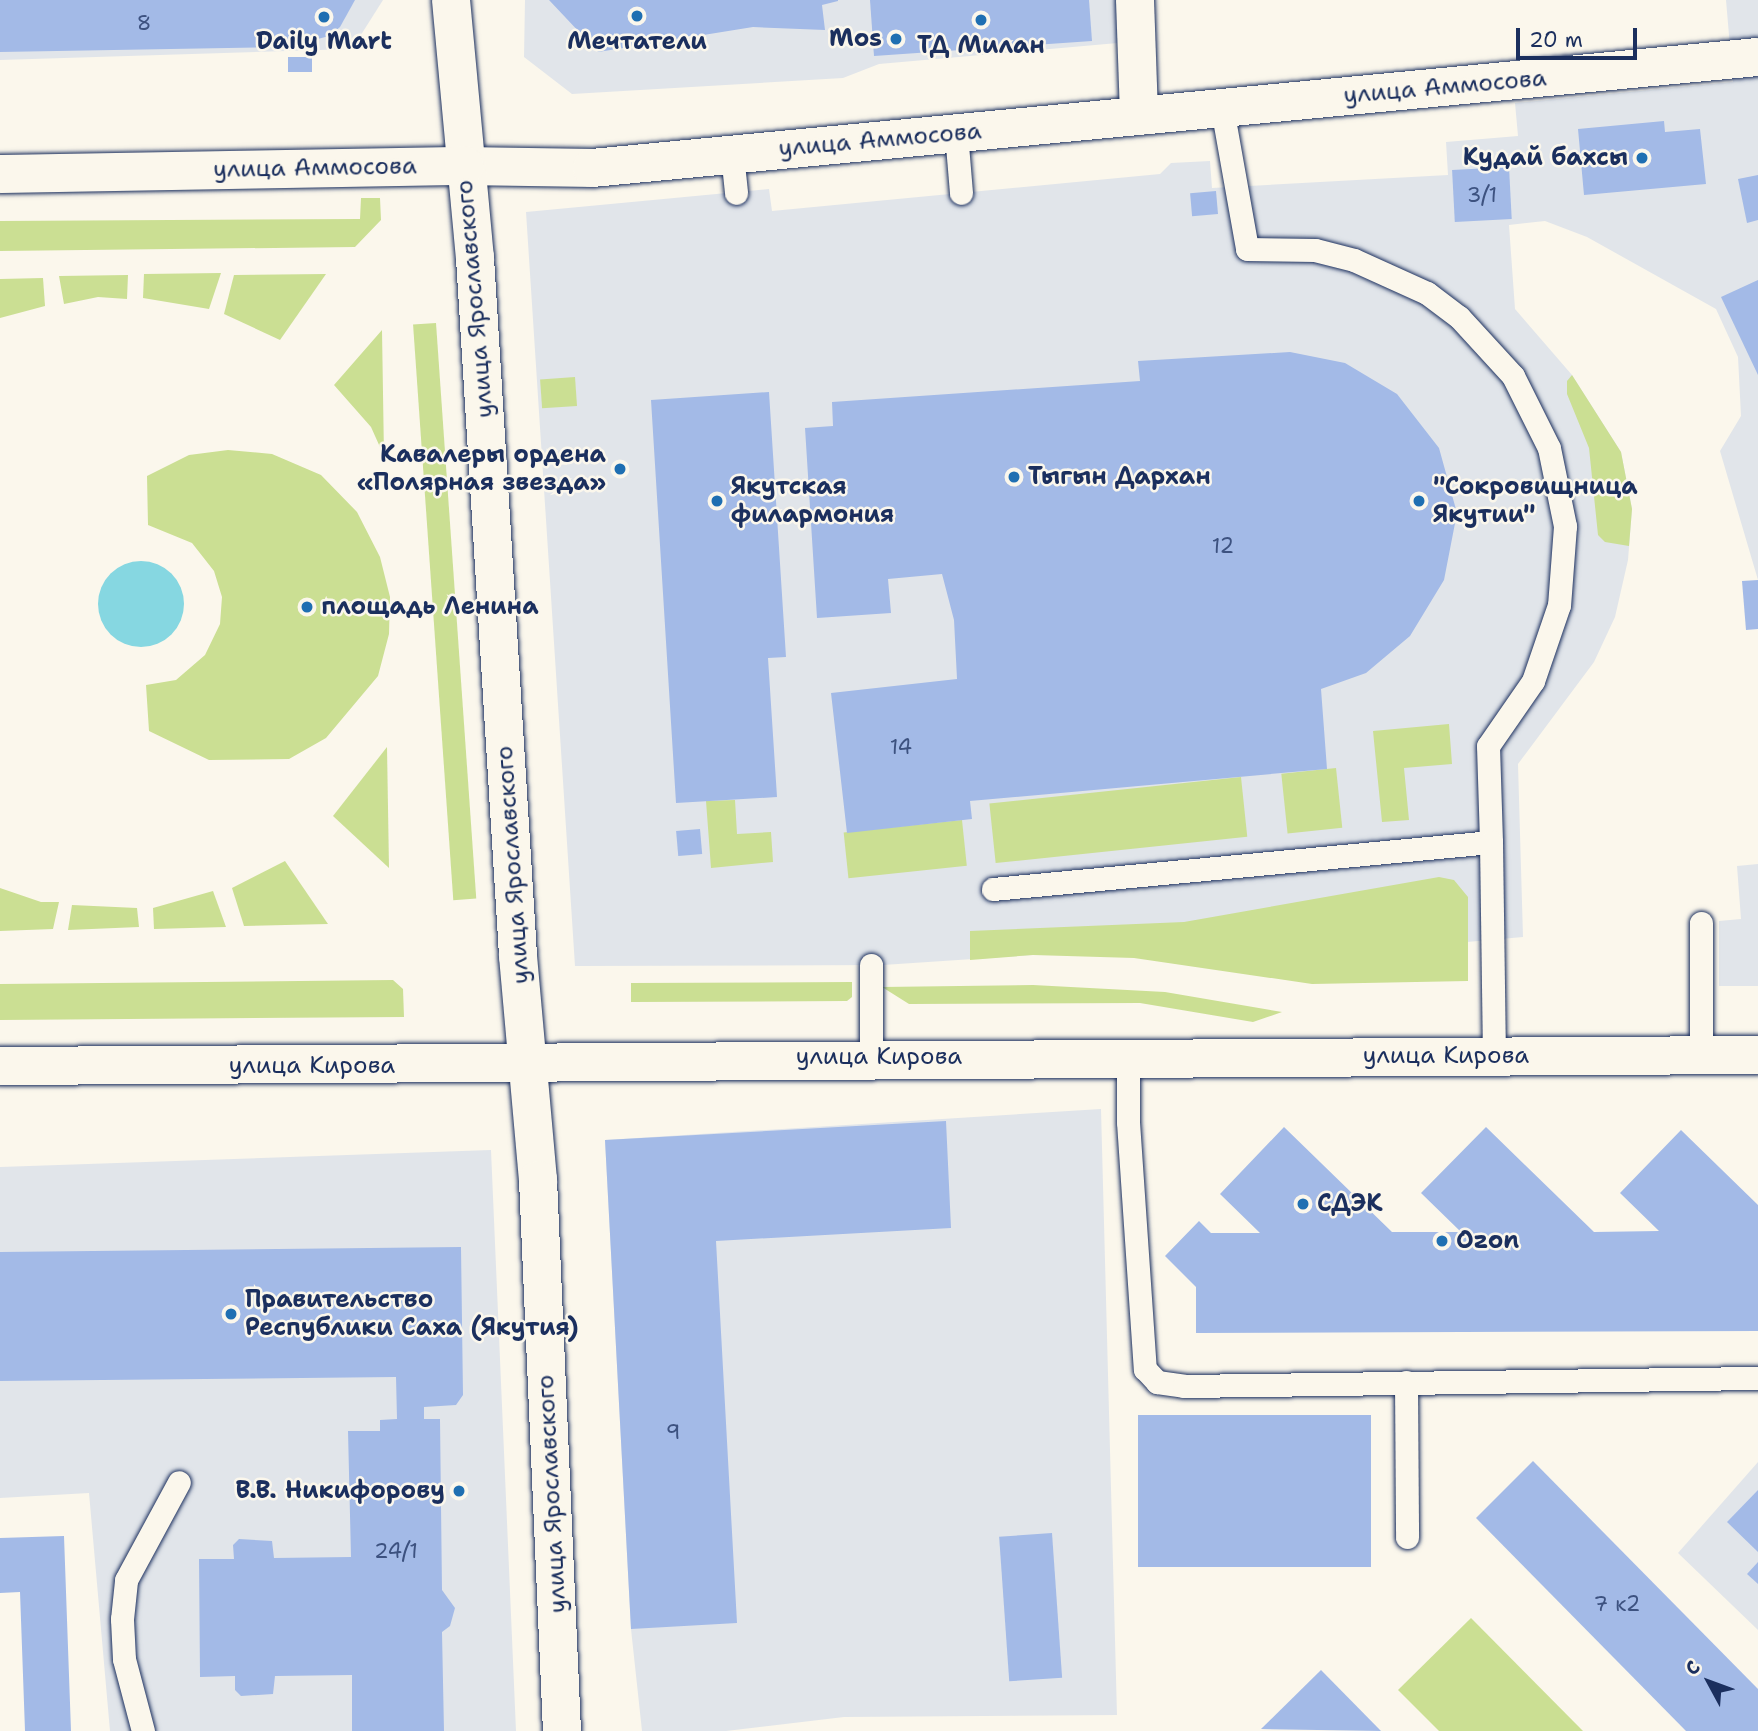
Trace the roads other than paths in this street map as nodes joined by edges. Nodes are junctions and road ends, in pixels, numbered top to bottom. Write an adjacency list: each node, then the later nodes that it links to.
1 (451, 0): 8 (street, улица Ярославского)
2 (1135, 0): 5 (street)
3 (1758, 57): 4 (street, улица Аммосова)
4 (1222, 108): 5 (street, улица Аммосова); 12 (lane)
5 (1139, 116): 6 (street, улица Аммосова)
6 (956, 133): 7 (street, улица Аммосова); 11 (lane)
7 (732, 154): 8 (street, улица Аммосова); 10 (lane)
8 (465, 166): 9 (street, улица Аммосова); 21 (street, улица Ярославского)
9 (0, 174)
10 (736, 192)
11 (961, 193)
12 (1491, 842): 13 (lane); 17 (lane)
13 (993, 889)
14 (1701, 923): 18 (lane)
15 (871, 965): 19 (lane)
16 (1758, 1055): 18 (street, улица Кирова)
17 (1494, 1056): 18 (street, улица Кирова); 20 (street, улица Кирова)
18 (1701, 1056)
19 (871, 1057): 20 (street, улица Кирова); 21 (street, улица Кирова)
20 (1128, 1057): 24 (lane)
21 (528, 1063): 22 (street, улица Кирова); 28 (street, улица Ярославского)
22 (0, 1066)
23 (1758, 1378): 24 (lane)
24 (1406, 1382): 26 (lane)
25 (179, 1482): 27 (lane)
26 (1407, 1537)
27 (143, 1731)
28 (562, 1731)

